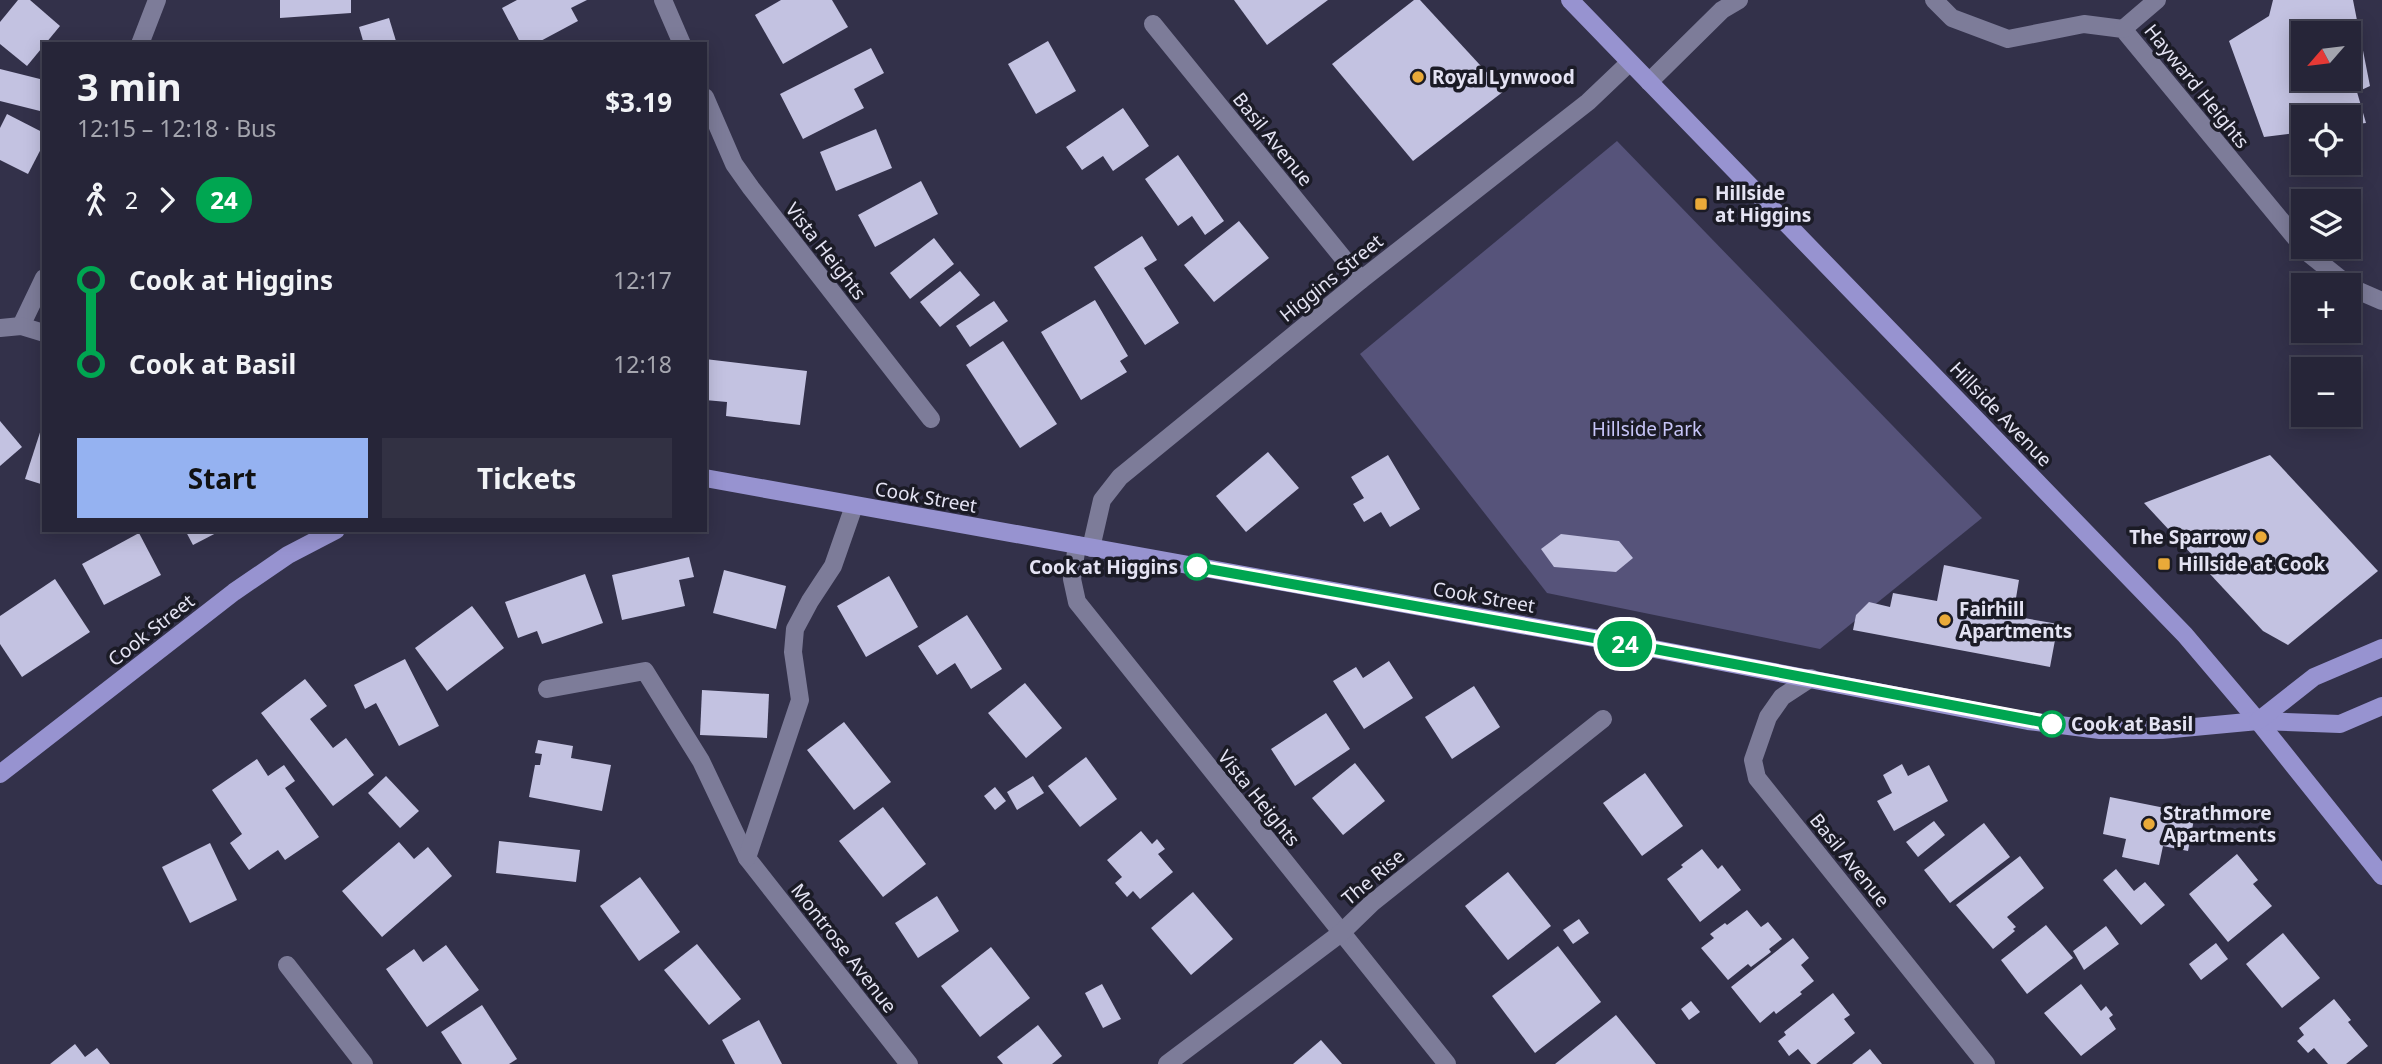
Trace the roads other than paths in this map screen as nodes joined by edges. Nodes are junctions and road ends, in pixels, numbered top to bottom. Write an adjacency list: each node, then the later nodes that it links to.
1 (157, 0): 9 (street)
2 (663, 0): 10 (street)
3 (1570, 0): 11 (main road, Hillside Avenue)
4 (1739, 0): 12 (street)
5 (1934, 0): 8 (street, Hayward Heights)
6 (2157, 0): 8 (street)
7 (1153, 24): 14 (street, Basil Avenue)
8 (2123, 29): 16 (street, Hayward Heights)
9 (141, 42)
10 (681, 42)
11 (1629, 63): 12 (main road, Hillside Avenue); 14 (street, Higgins Street)
12 (1648, 82): 30 (main road, Hillside Avenue)
13 (707, 102): 20 (street, Vista Heights)
14 (1361, 280): 24 (street, Higgins Street)
15 (42, 282): 17 (street)
16 (2382, 301)
17 (21, 327): 18 (street); 19 (street)
18 (0, 328)
19 (42, 332)
20 (931, 419)
21 (707, 478): 22 (main road, Cook Street)
22 (854, 506): 24 (main road, Cook Street); 32 (street)
23 (332, 532): 31 (main road, Cook Street)
24 (1084, 547): 26 (main road, Cook Street); 34 (street, Vista Heights)
25 (2382, 648): 30 (main road)
26 (1811, 678): 30 (main road, Cook Street); 40 (street, Basil Avenue)
27 (547, 689): 32 (street, Montrose Avenue)
28 (2382, 706): 30 (main road, Cook Street)
29 (1603, 719): 34 (street, The Rise)
30 (2258, 721): 33 (main road, Hillside Avenue)
31 (0, 774)
32 (747, 858): 37 (street, Montrose Avenue)
33 (2382, 876)
34 (1341, 933): 38 (street, The Rise); 39 (street, Vista Heights)
35 (287, 965): 36 (street)
36 (365, 1064)
37 (909, 1064)
38 (1167, 1064)
39 (1447, 1064)
40 (1986, 1064)

